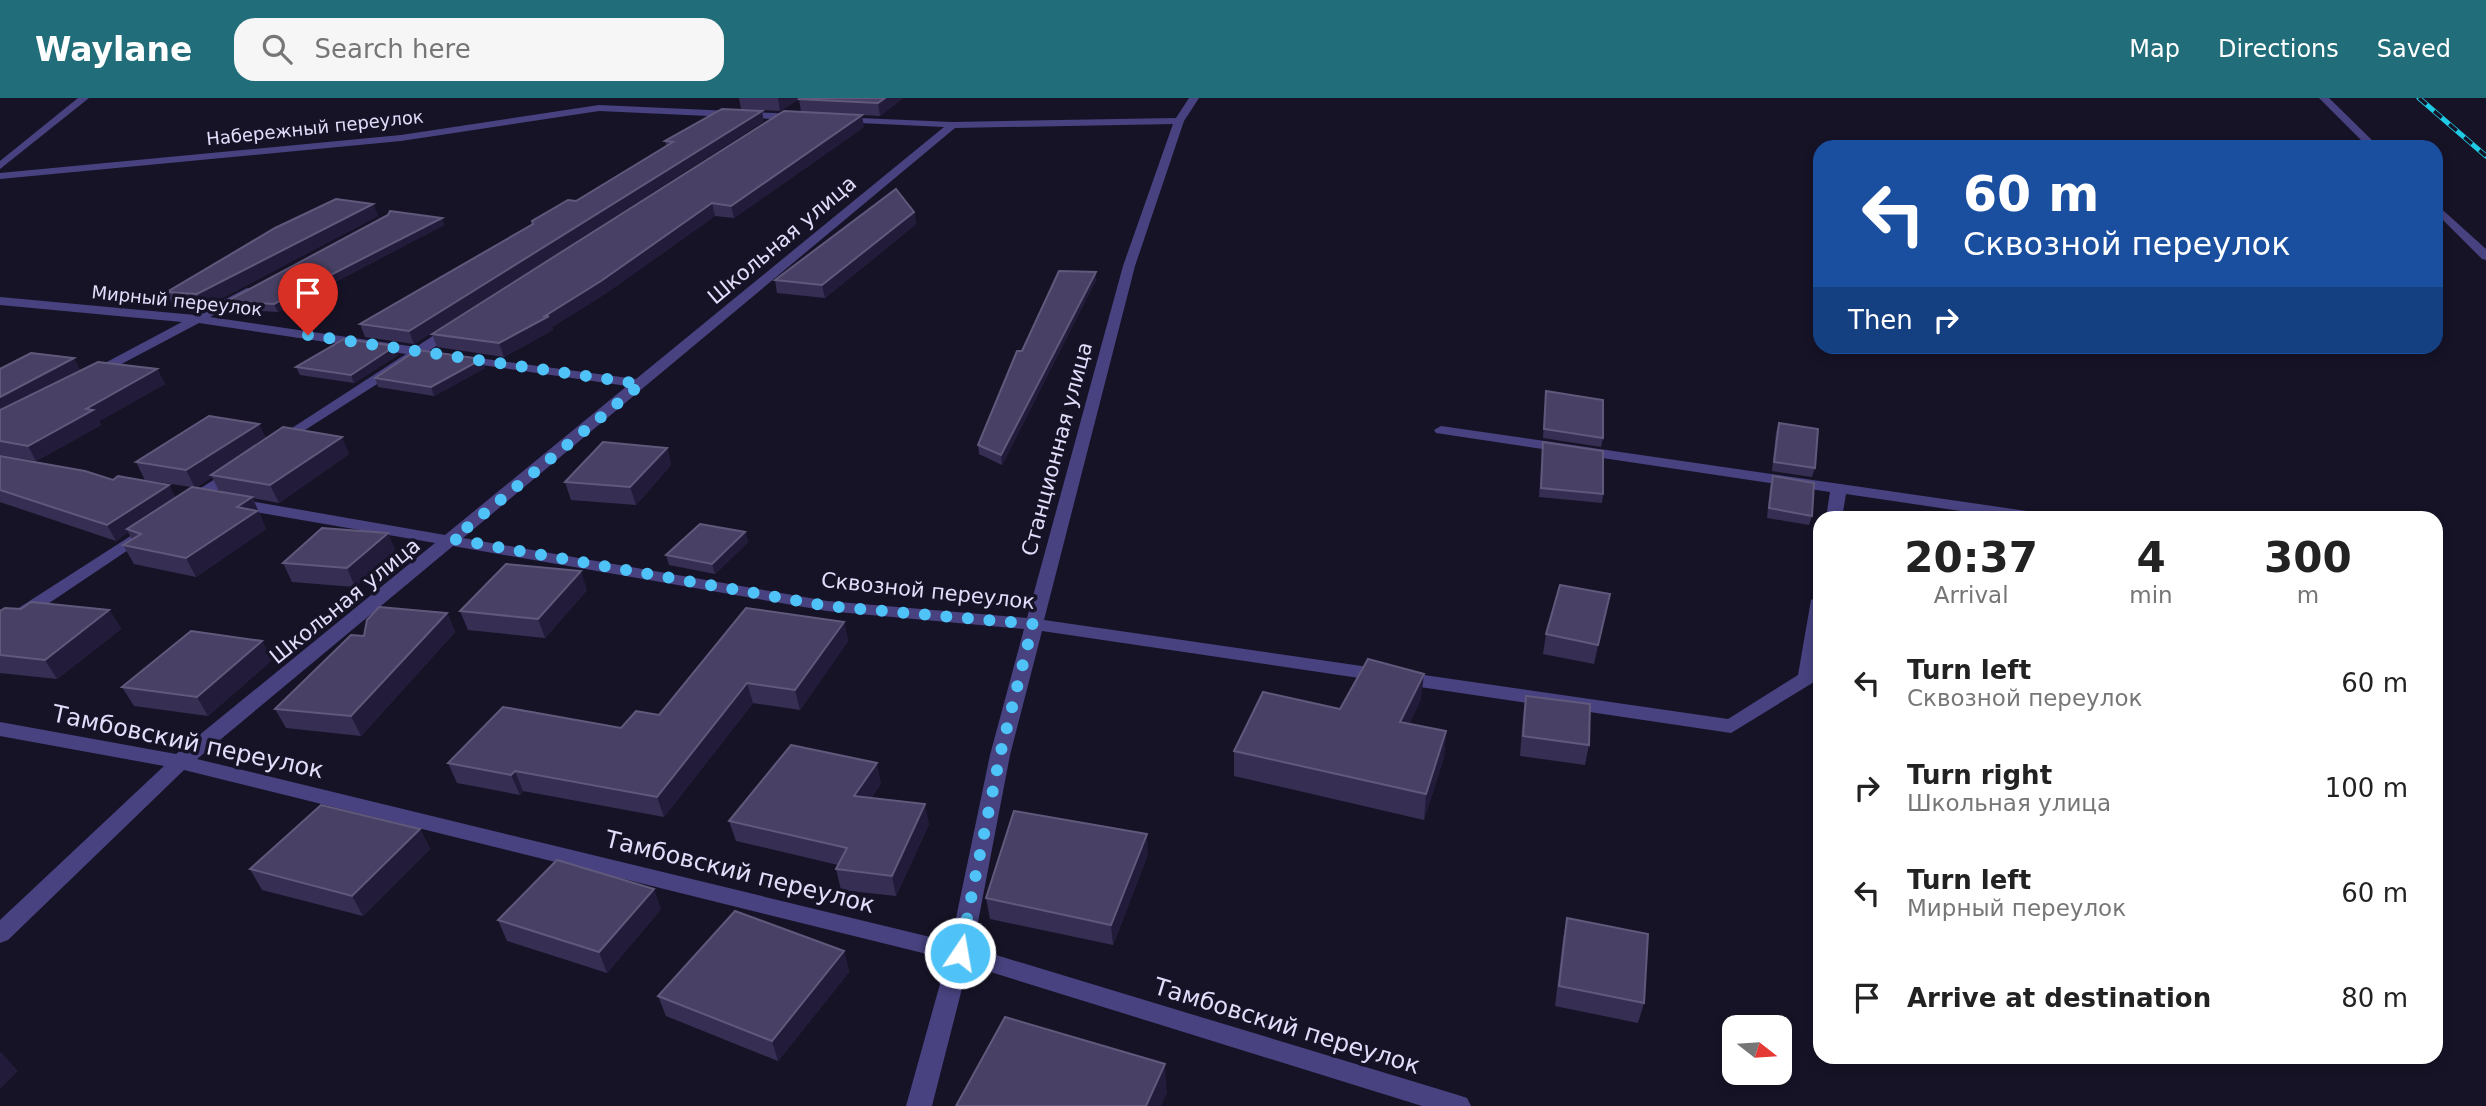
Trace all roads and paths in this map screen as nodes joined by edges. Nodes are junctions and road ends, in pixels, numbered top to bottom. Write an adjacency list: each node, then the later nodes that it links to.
1 (83, 98): 15 (street)
2 (608, 98): 7 (street)
3 (1194, 98): 11 (street, Станционная улица)
4 (2324, 98): 14 (street)
5 (579, 101): 7 (street)
6 (803, 104): 8 (street)
7 (599, 107): 8 (street, Набережный переулок); 16 (street, Набережный переулок)
8 (786, 117): 9 (street, Набережный переулок); 13 (street)
9 (813, 118)
10 (827, 118): 12 (street)
11 (1179, 121): 12 (street); 37 (street, Станционная улица)
12 (953, 125): 25 (street, Школьная улица)
13 (763, 131)
14 (2367, 140)
15 (0, 166)
16 (0, 176)
17 (2443, 214): 18 (street)
18 (2486, 256)
19 (256, 287): 21 (street)
20 (0, 301): 21 (street, Мирный переулок)
21 (197, 318): 23 (street, Мирный переулок); 24 (street)
22 (464, 322): 23 (street)
23 (418, 351): 25 (street, Мирный переулок); 27 (street)
24 (81, 382)
25 (641, 384): 36 (street, Школьная улица)
26 (1441, 430): 29 (street)
27 (267, 451)
28 (243, 466): 31 (street)
29 (1839, 488): 32 (street); 33 (street)
30 (170, 492): 31 (street, Сквозной переулок)
31 (197, 497): 34 (street); 36 (street, Сквозной переулок)
32 (1835, 511)
33 (1993, 511)
34 (173, 512)
35 (150, 528): 38 (street)
36 (453, 539): 37 (street, Сквозной переулок); 41 (street, Школьная улица)
37 (1033, 624): 39 (street, Сквозной переулок); 43 (street, Станционная улица)
38 (0, 628)
39 (1813, 642)
40 (0, 729): 41 (street, Тамбовский переулок)
41 (180, 762): 42 (street, Школьная улица); 43 (street, Тамбовский переулок)
42 (0, 934)
43 (960, 953): 44 (street, Станционная улица); 45 (street, Тамбовский переулок)
44 (919, 1106)
45 (1458, 1106)

